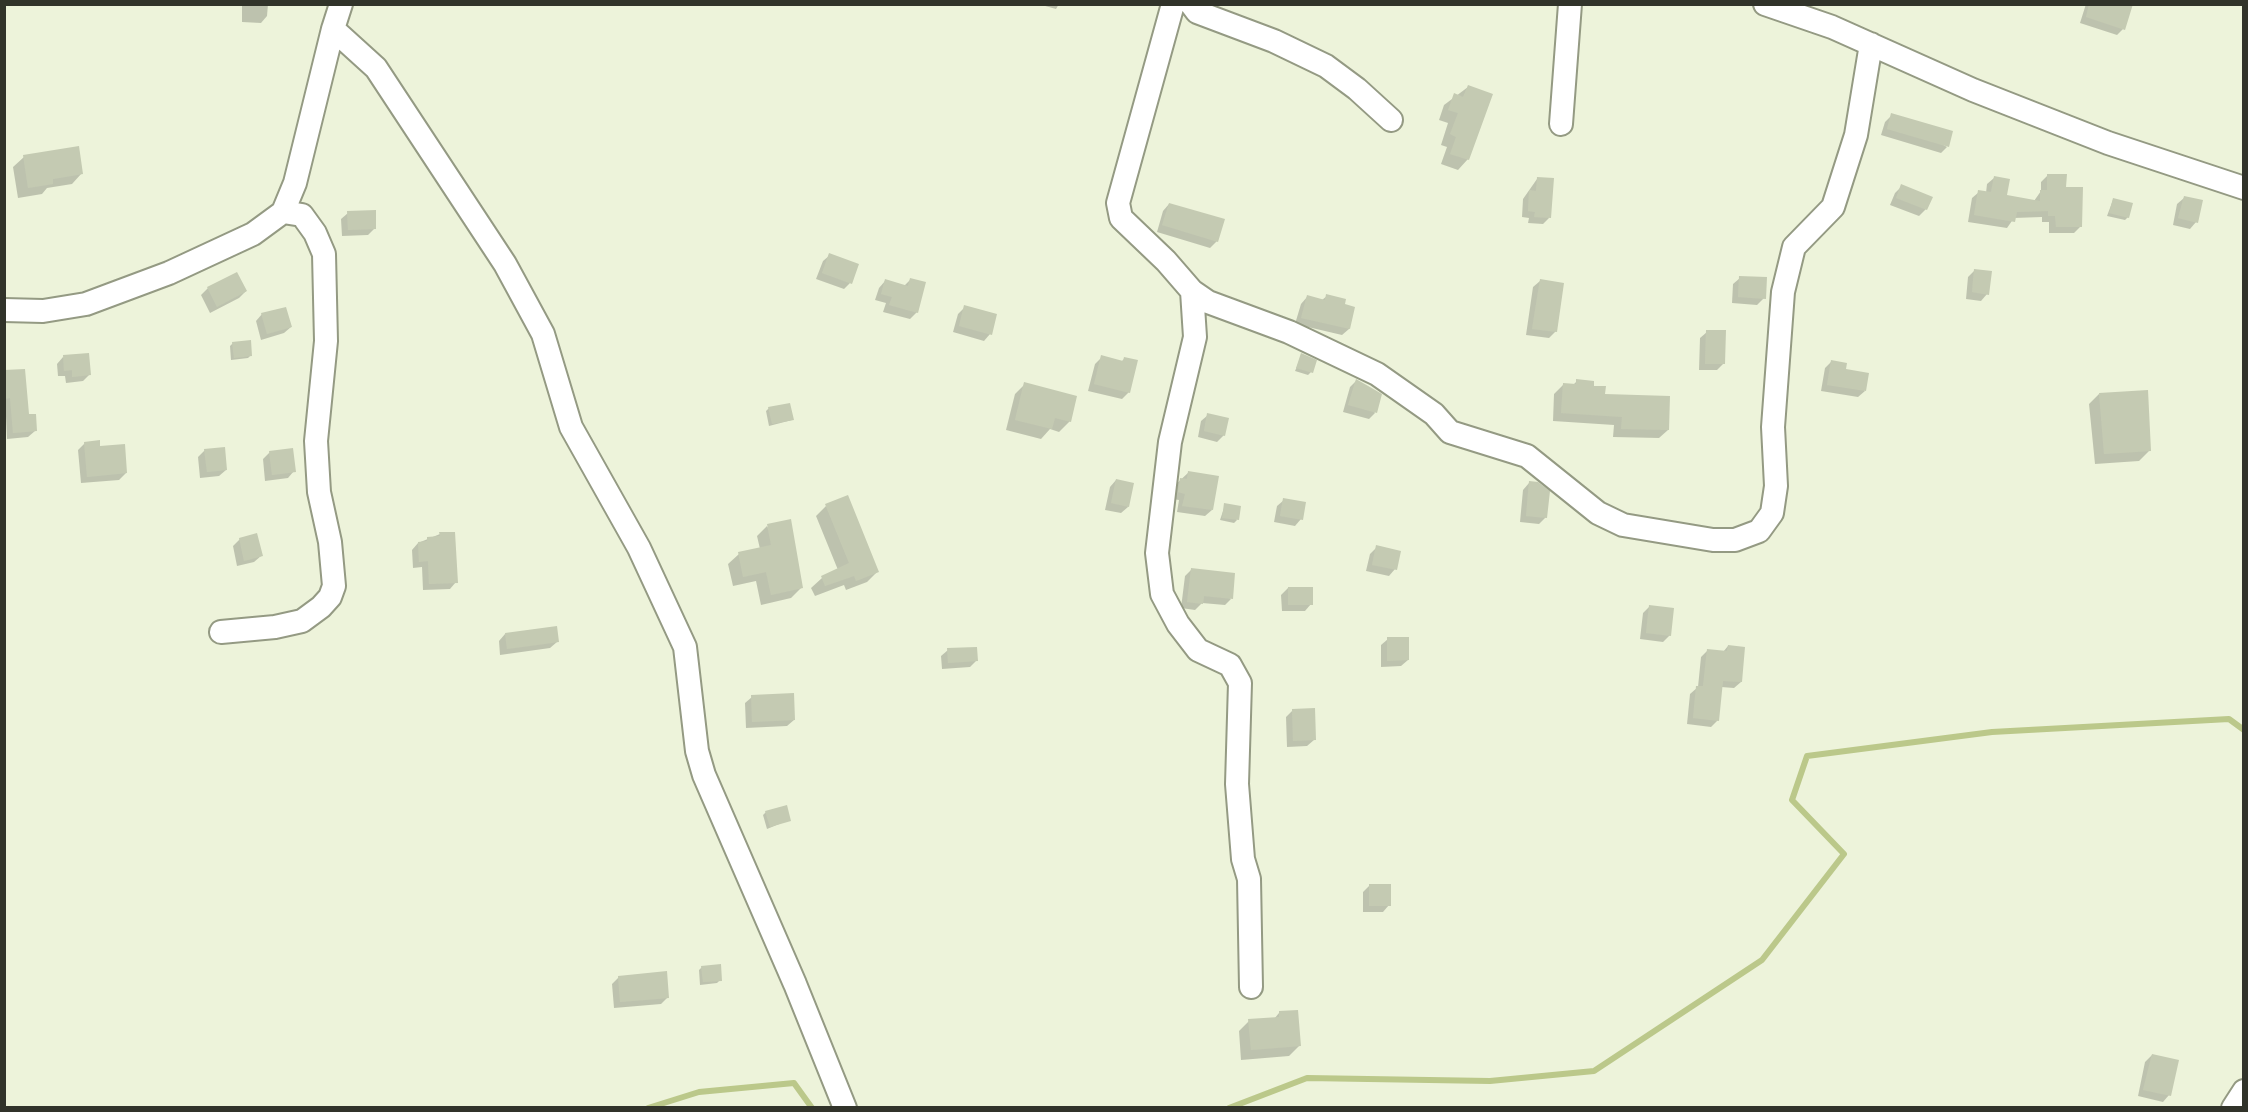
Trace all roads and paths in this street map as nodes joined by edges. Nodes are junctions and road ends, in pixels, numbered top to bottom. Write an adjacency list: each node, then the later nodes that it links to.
1 (341, 4): 6 (street)
2 (1173, 4): 12 (street)
3 (1191, 4): 8 (street)
4 (1570, 4): 9 (street)
5 (1765, 4): 7 (street)
6 (333, 28): 11 (street); 17 (street)
7 (1871, 44): 10 (street); 12 (street)
8 (1391, 120)
9 (1562, 124)
10 (2244, 188)
11 (283, 212): 13 (street); 14 (street)
12 (1192, 291): 15 (street)
13 (4, 310)
14 (221, 632)
15 (1251, 987)
16 (2244, 1091): 18 (street)
17 (845, 1107)
18 (2233, 1107)

